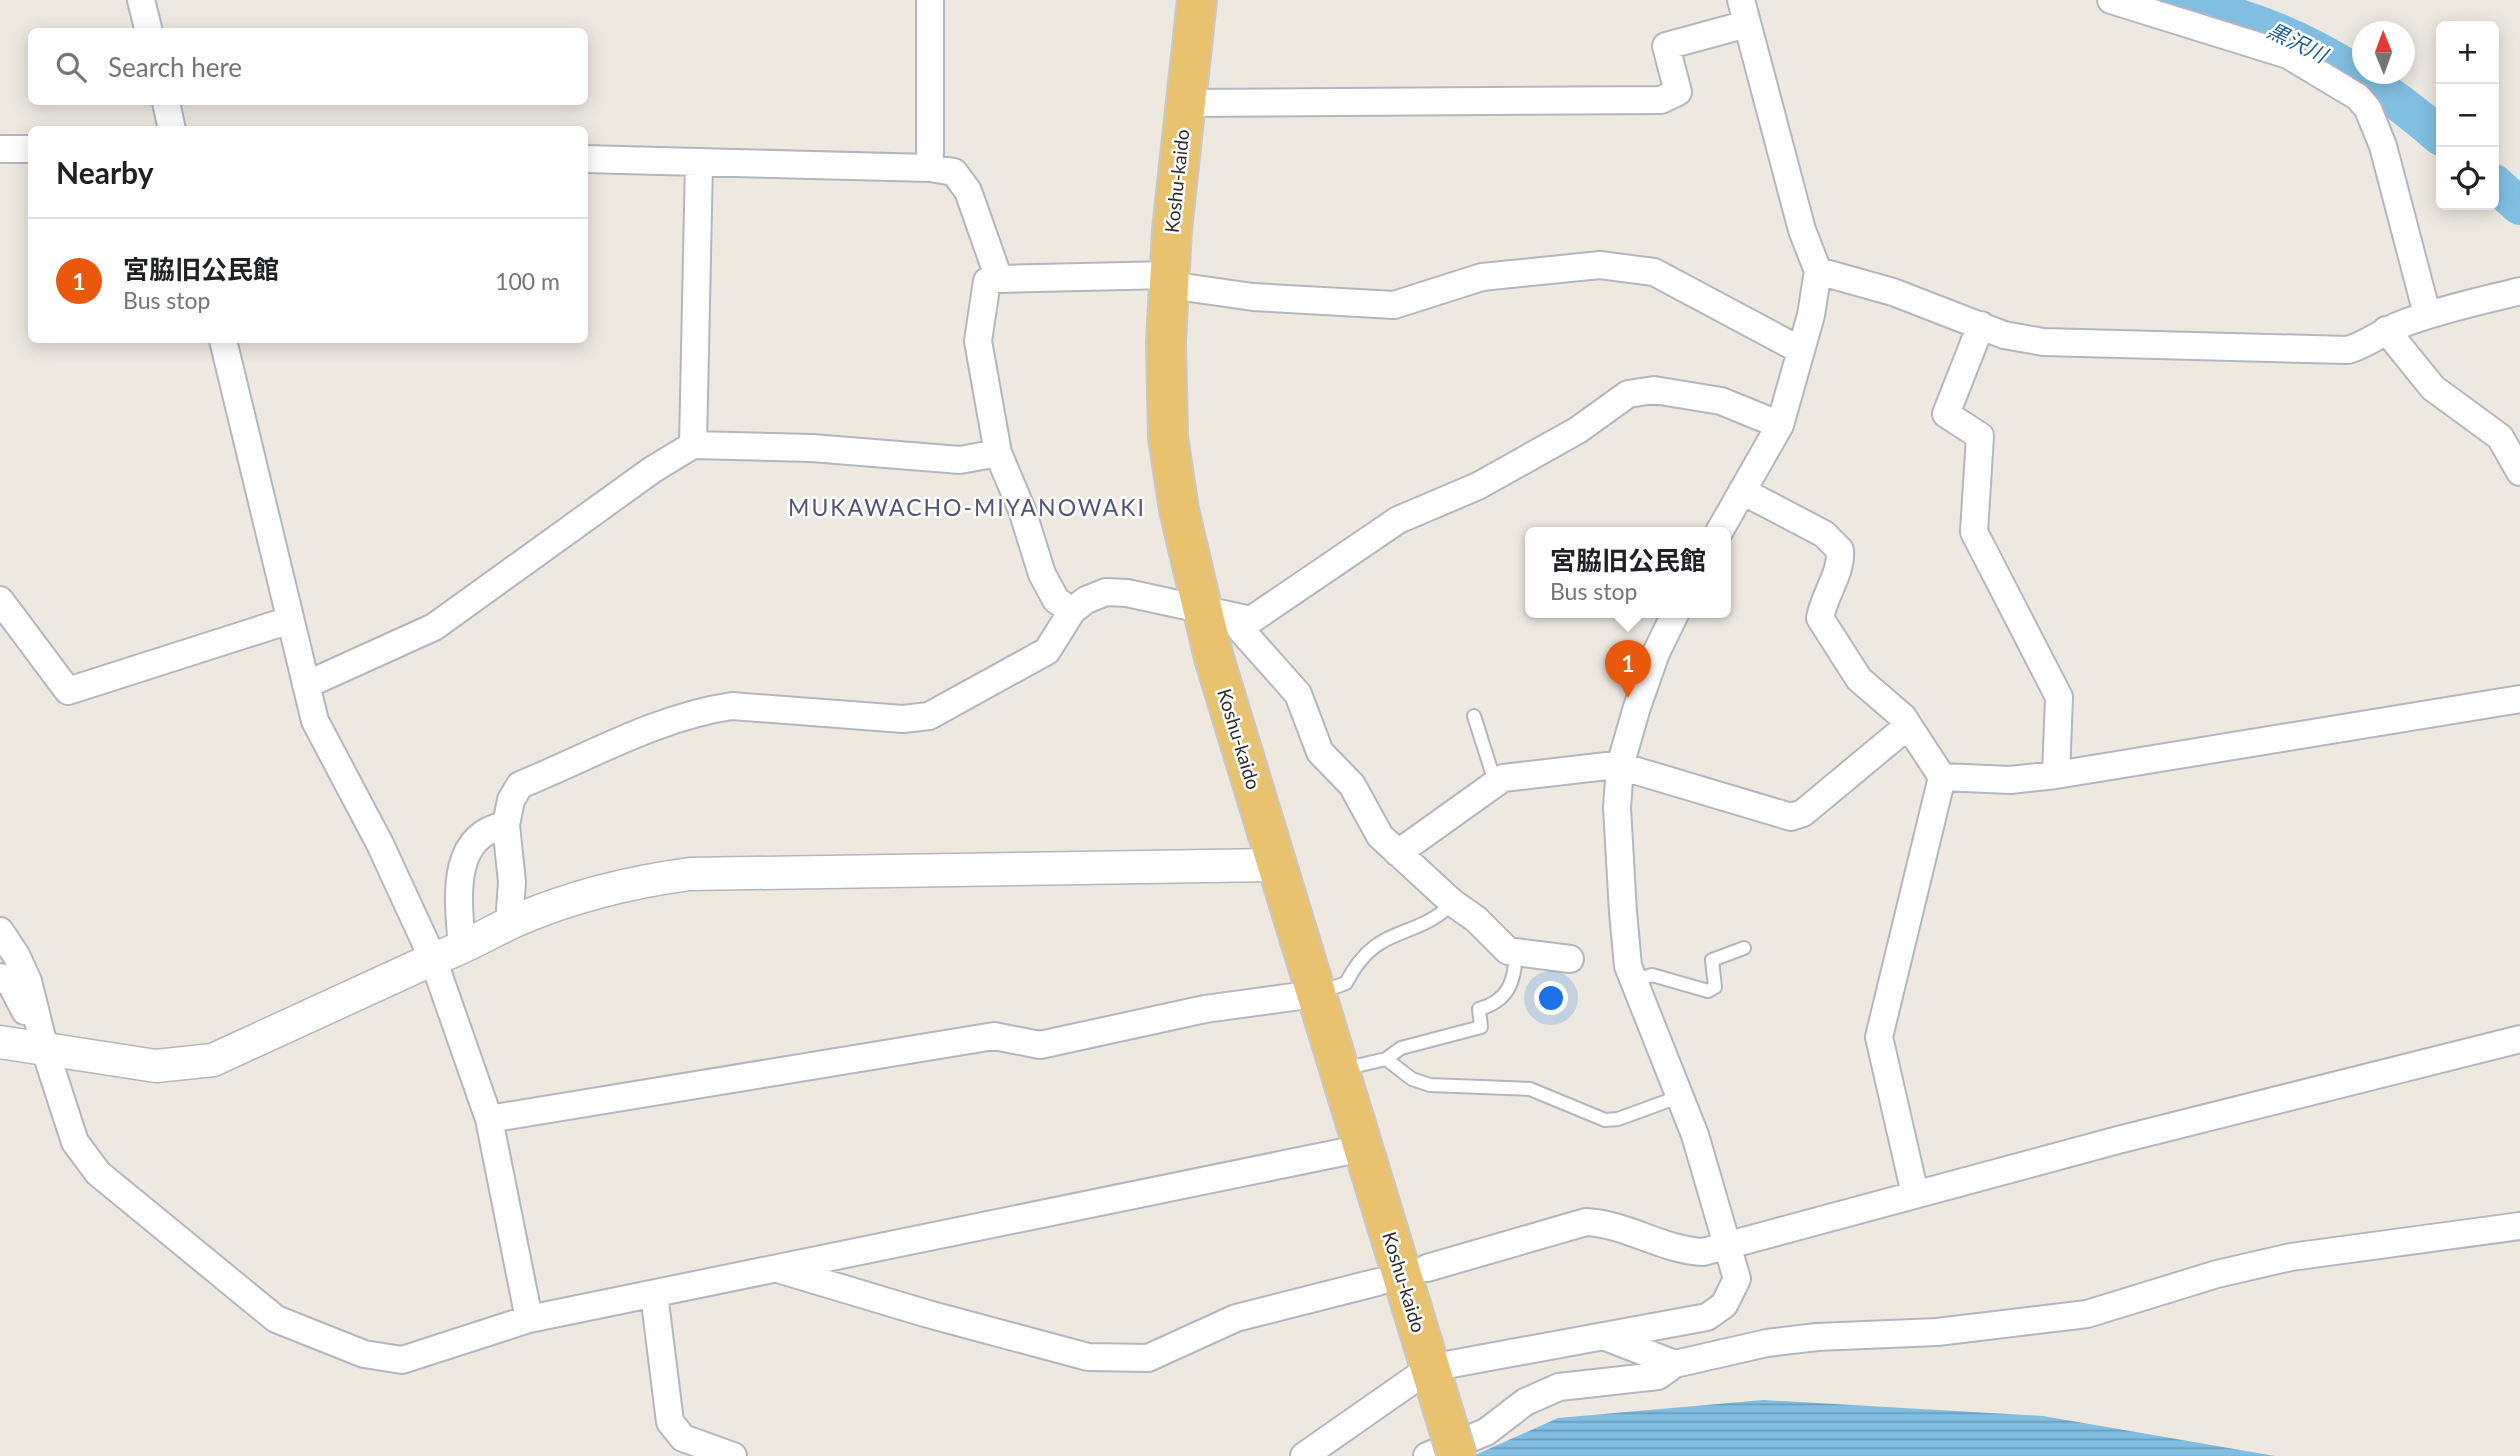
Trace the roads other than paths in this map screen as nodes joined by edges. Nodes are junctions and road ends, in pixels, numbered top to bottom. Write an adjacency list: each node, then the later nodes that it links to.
1 (141, 0): 6 (street)
2 (930, 0): 14 (street)
3 (1197, 0): 7 (highway, Koshu-kaido)
4 (2111, 0): 19 (street)
5 (1745, 7): 7 (street); 15 (street)
6 (148, 28)
7 (1186, 103): 17 (highway, Koshu-kaido)
8 (167, 105): 9 (street)
9 (171, 126)
10 (0, 149): 11 (street)
11 (28, 149)
12 (588, 159): 13 (street)
13 (699, 162): 14 (street); 25 (street)
14 (930, 168): 16 (street)
15 (1818, 271): 20 (street); 23 (street)
16 (999, 279): 17 (street); 26 (street)
17 (1169, 280): 23 (street); 32 (highway, Koshu-kaido)
18 (2520, 291): 19 (street)
19 (2427, 314): 21 (street)
20 (1981, 326): 21 (street); 40 (street)
21 (2386, 330): 27 (street)
22 (224, 343): 34 (street)
23 (1800, 351): 24 (street)
24 (1780, 425): 28 (street); 32 (street)
25 (693, 445): 26 (street); 35 (street)
26 (998, 453): 31 (street)
27 (2520, 472)
28 (1742, 491): 29 (street); 38 (street)
29 (1722, 527)
30 (0, 600): 34 (street)
31 (1072, 611): 32 (street); 43 (street)
32 (1217, 613): 44 (street); 45 (highway, Koshu-kaido)
33 (1673, 618): 39 (street)
34 (290, 620): 35 (street)
35 (306, 685): 51 (street)
36 (2520, 699): 40 (street)
37 (1474, 716): 42 (lane)
38 (1912, 731): 39 (street); 41 (street)
39 (1620, 766): 42 (street); 54 (street)
40 (2056, 775): 41 (street)
41 (1942, 777): 64 (street)
42 (1495, 782): 44 (street)
43 (506, 825): 47 (street); 51 (street)
44 (1398, 853): 46 (street)
45 (1277, 865): 47 (street); 55 (highway, Koshu-kaido)
46 (1453, 903): 50 (street); 55 (lane)
47 (516, 921): 51 (street)
48 (0, 931): 58 (street)
49 (1744, 948): 54 (lane)
50 (1516, 953): 52 (street); 59 (lane)
51 (447, 954): 58 (street); 62 (street)
52 (1570, 960)
53 (0, 977): 58 (street)
54 (1633, 981): 61 (street)
55 (1315, 994): 60 (highway, Koshu-kaido); 62 (street)
56 (2520, 1039): 64 (street)
57 (0, 1042): 58 (street)
58 (45, 1050): 71 (street)
59 (1386, 1059): 60 (lane); 61 (lane)
60 (1339, 1069): 63 (highway, Koshu-kaido)
61 (1681, 1096): 66 (street)
62 (489, 1119): 71 (street)
63 (1363, 1148): 68 (street); 74 (highway, Koshu-kaido)
64 (1915, 1194): 66 (street)
65 (2520, 1226): 73 (street)
66 (1726, 1244): 67 (street); 72 (street)
67 (1427, 1268)
68 (780, 1270): 69 (street); 70 (street)
69 (1378, 1282)
70 (654, 1294): 71 (street); 75 (street)
71 (529, 1319)
72 (1603, 1336): 73 (street); 74 (street)
73 (1675, 1364): 77 (street)
74 (1433, 1378): 76 (street); 78 (highway, Koshu-kaido, bridge)
75 (733, 1456)
76 (1304, 1456)
77 (1427, 1456)
78 (1457, 1456)

